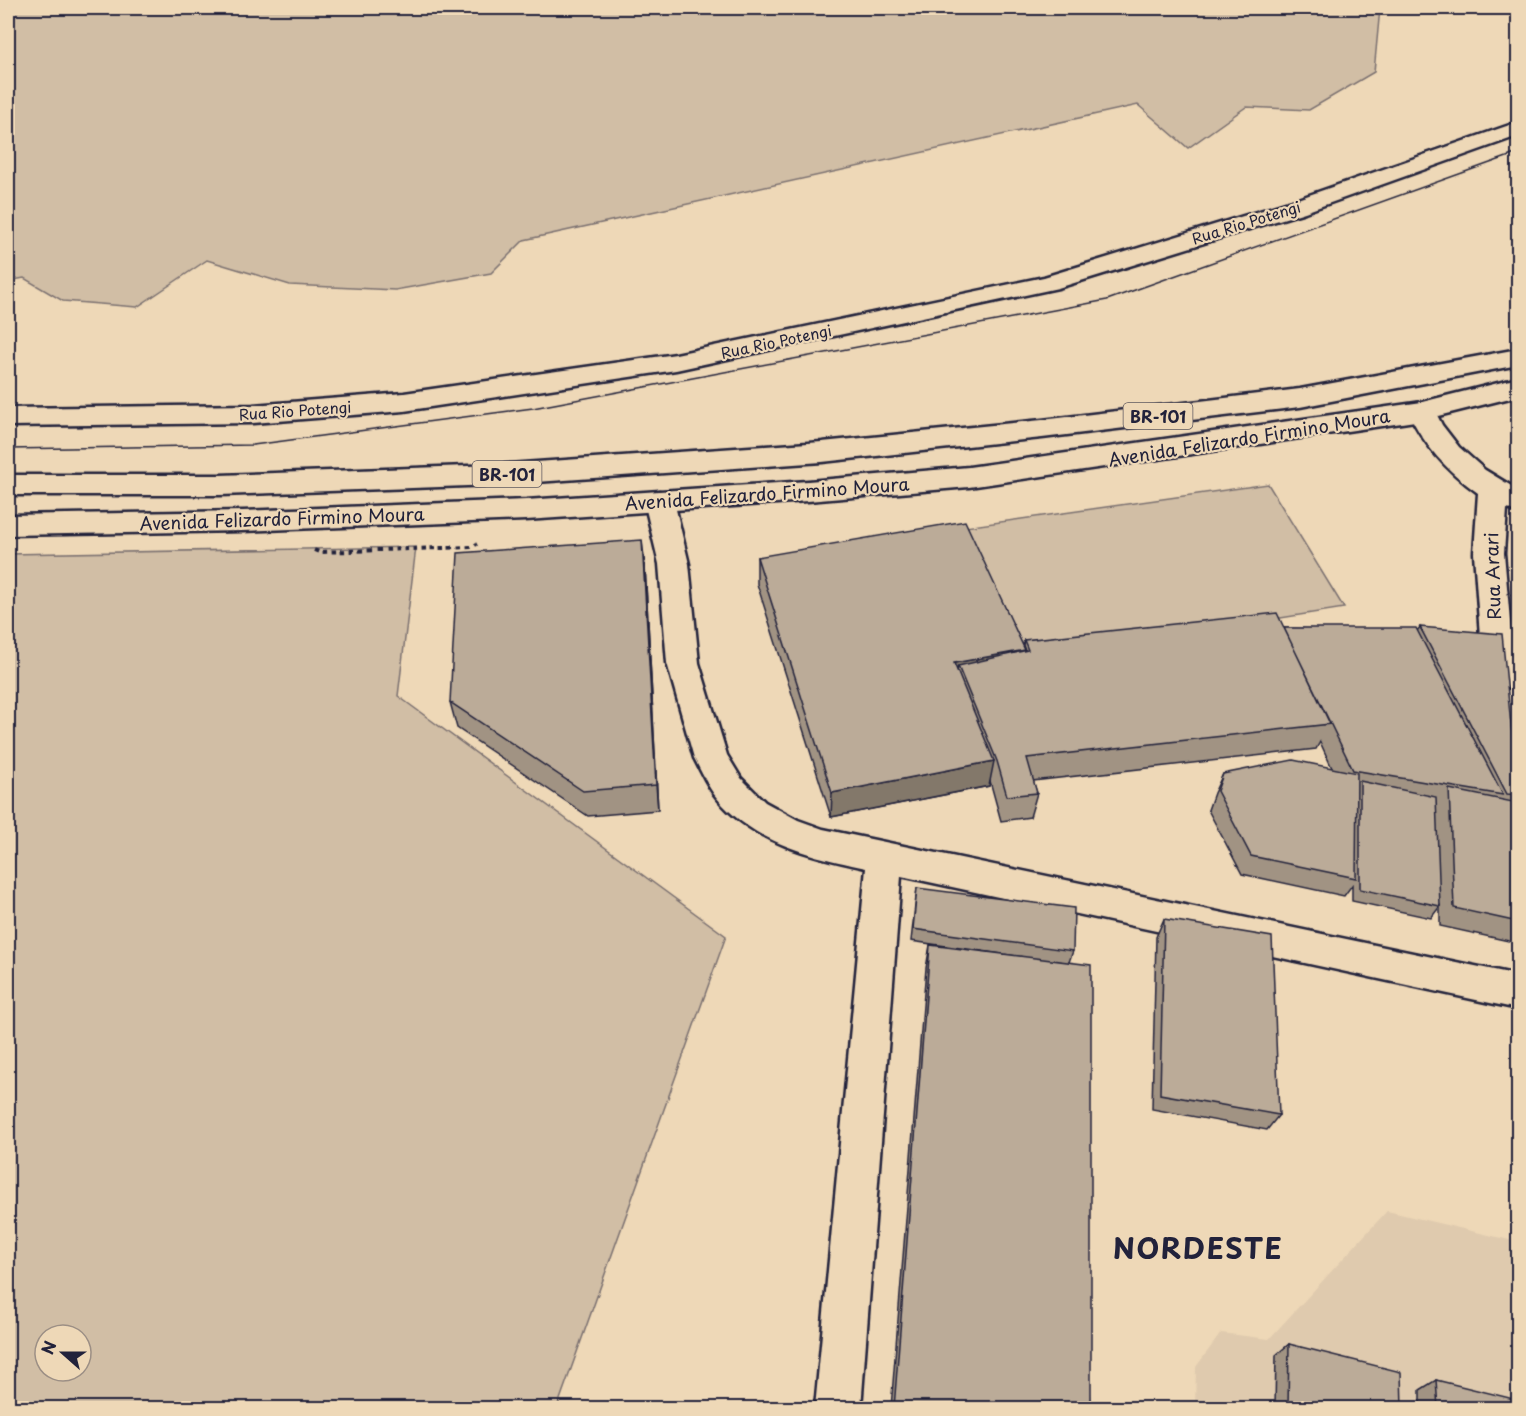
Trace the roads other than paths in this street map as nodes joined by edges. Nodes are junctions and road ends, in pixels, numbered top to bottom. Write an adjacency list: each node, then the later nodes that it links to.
1 (1518, 129): 5 (main road, Rua Rio Potengi)
2 (1518, 357): 6 (main road, Avenida Felizardo Firmino Moura / BR-101)
3 (1518, 387): 4 (main road, Avenida Felizardo Firmino Moura / BR-101)
4 (1422, 411): 7 (main road); 8 (main road, Avenida Felizardo Firmino Moura / BR-101)
5 (8, 417)
6 (8, 485)
7 (1506, 497): 10 (main road, Rua Arari)
8 (658, 501): 9 (main road, Avenida Felizardo Firmino Moura / BR-101); 11 (main road)
9 (8, 525)
10 (1502, 712)
11 (885, 856): 12 (main road); 13 (main road)
12 (1518, 992)
13 (838, 1408)

